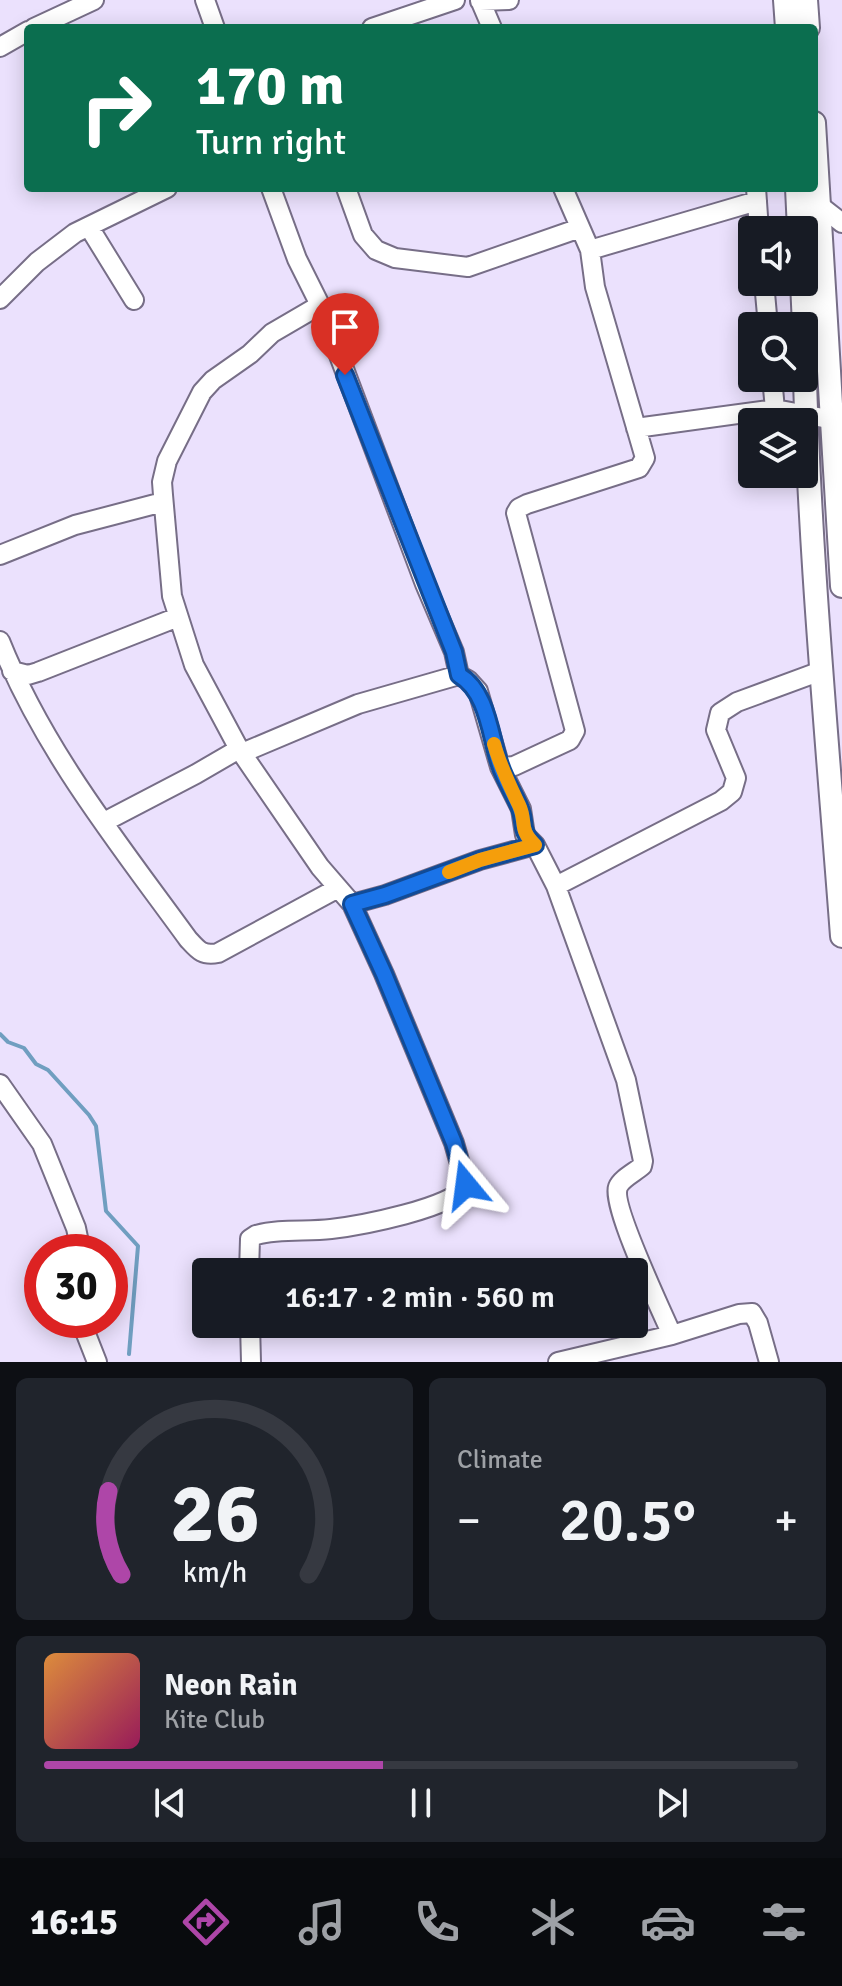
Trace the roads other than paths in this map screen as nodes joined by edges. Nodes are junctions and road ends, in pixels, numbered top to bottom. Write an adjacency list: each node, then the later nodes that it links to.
1 (94, 0): 8 (street)
2 (205, 0): 9 (street)
3 (455, 0): 10 (street)
4 (480, 0): 5 (street); 11 (street)
5 (509, 0)
6 (785, 0): 12 (main road)
7 (806, 0): 13 (main road)
8 (43, 24)
9 (214, 24)
10 (384, 24)
11 (490, 24)
12 (787, 24)
13 (808, 24)
14 (24, 33): 15 (street)
15 (0, 47)
16 (818, 189): 23 (main road)
17 (159, 192): 27 (street)
18 (272, 192): 32 (street)
19 (347, 192): 28 (street)
20 (565, 192): 28 (street)
21 (797, 192): 25 (main road)
22 (756, 194): 24 (street); 29 (street)
23 (819, 205): 26 (street); 35 (main road)
24 (758, 216)
25 (798, 216)
26 (842, 223)
27 (89, 227): 30 (street); 31 (street)
28 (580, 228): 29 (street)
29 (590, 250): 36 (street)
30 (0, 299)
31 (134, 300)
32 (320, 305): 38 (street); 46 (street)
33 (738, 414): 36 (street)
34 (818, 416): 35 (street)
35 (834, 420): 40 (main road)
36 (636, 428): 48 (street)
37 (810, 488): 45 (main road)
38 (163, 502): 39 (street); 42 (street)
39 (0, 555)
40 (841, 557): 41 (main road)
41 (842, 586)
42 (178, 617): 44 (street); 47 (street)
43 (0, 641): 44 (street)
44 (12, 671): 49 (street)
45 (821, 671): 51 (street); 53 (main road)
46 (459, 675): 47 (street); 48 (street)
47 (240, 751): 49 (street); 52 (street)
48 (500, 767): 50 (street)
49 (104, 822): 52 (street)
50 (535, 845): 51 (street); 54 (street)
51 (556, 886): 59 (street)
52 (338, 888): 54 (street)
53 (840, 894): 55 (main road)
54 (352, 904): 58 (street)
55 (842, 936)
56 (0, 1084): 57 (street)
57 (77, 1234)
58 (248, 1258)
59 (672, 1335): 64 (street); 65 (street)
60 (88, 1338): 62 (street)
61 (250, 1338): 63 (street)
62 (97, 1362)
63 (251, 1362)
64 (558, 1362)
65 (769, 1362)

